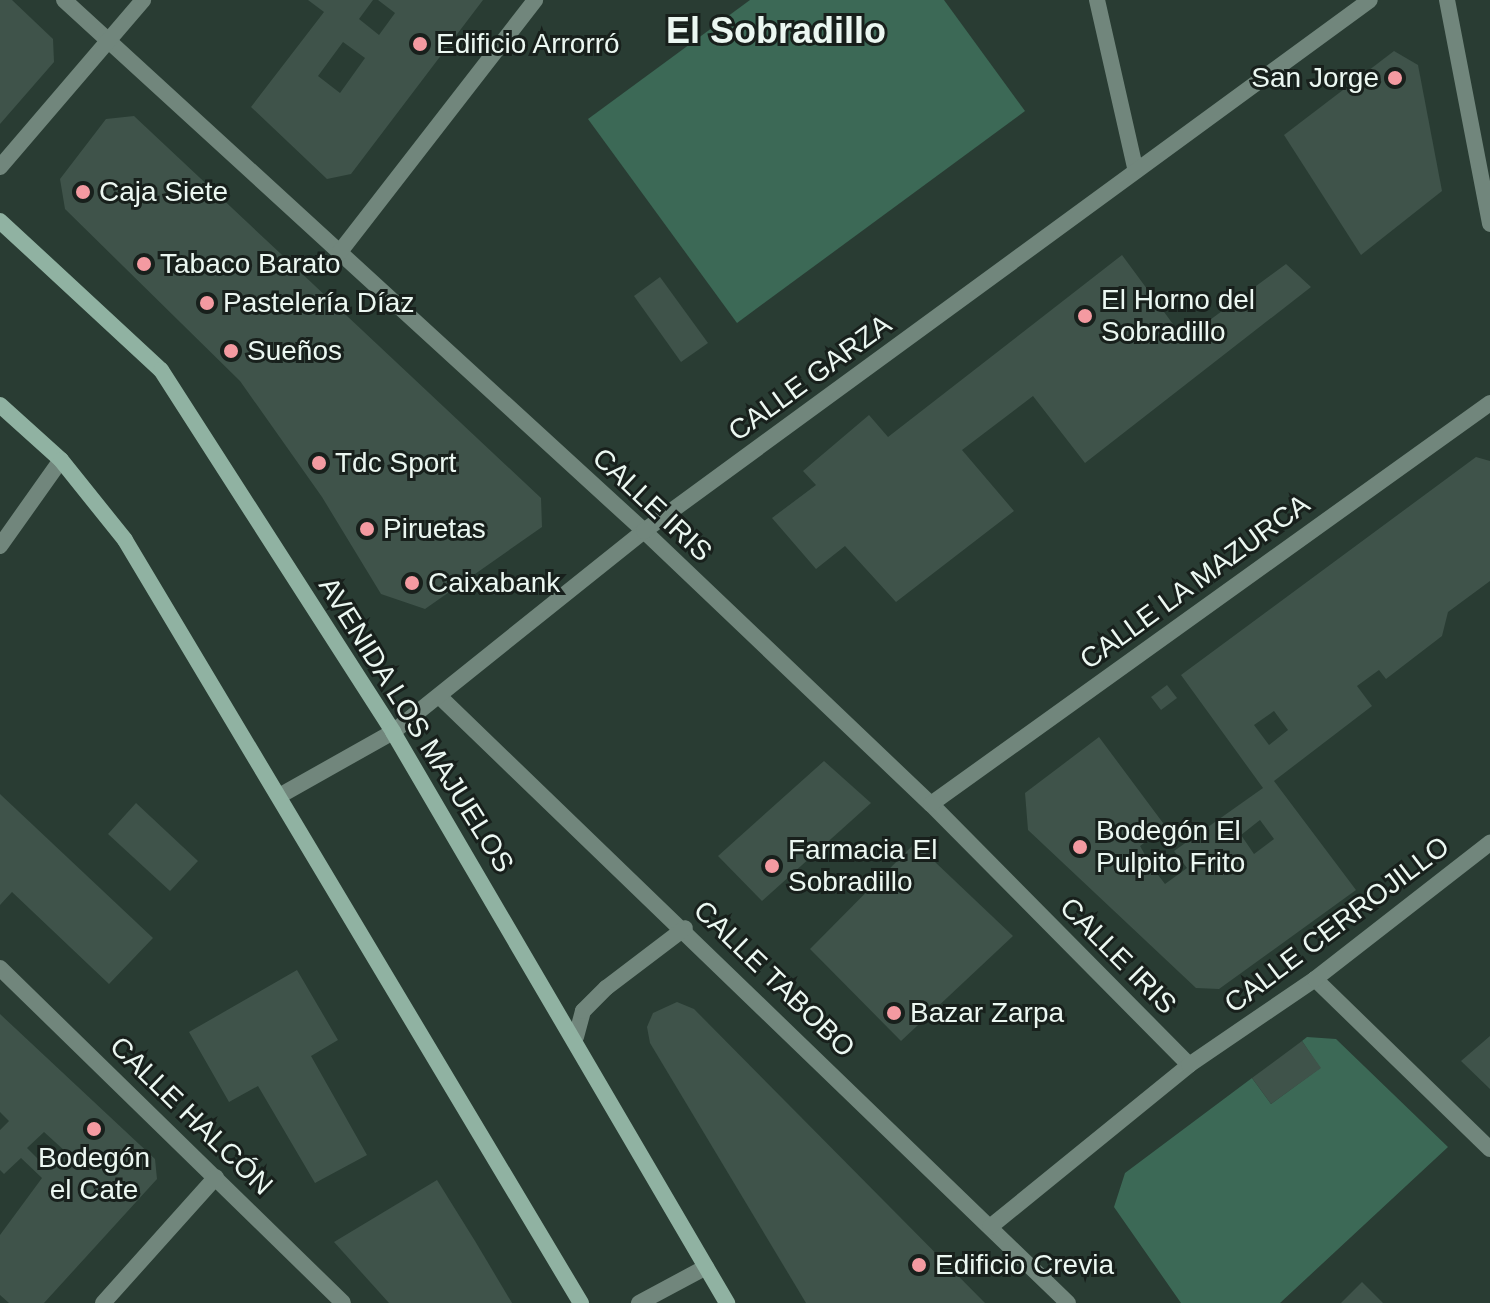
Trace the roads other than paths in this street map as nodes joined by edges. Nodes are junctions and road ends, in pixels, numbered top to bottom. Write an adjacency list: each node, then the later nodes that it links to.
1 (64, 0): 7 (street, CALLE IRIS)
2 (143, 0): 7 (street)
3 (535, 0): 12 (street)
4 (1097, 0): 9 (street)
5 (1370, 0): 9 (street, CALLE GARZA)
6 (1447, 0): 11 (street)
7 (110, 43): 8 (street); 12 (street, CALLE IRIS)
8 (0, 167)
9 (1136, 171): 16 (street, CALLE GARZA)
10 (0, 221): 19 (street, AVENIDA LOS MAJUELOS)
11 (1490, 224)
12 (339, 253): 16 (street, CALLE IRIS)
13 (1490, 403): 21 (street, CALLE LA MAZURCA)
14 (0, 405): 15 (street)
15 (61, 460): 17 (street); 20 (street)
16 (644, 531): 18 (street, CALLE GARZA); 21 (street, CALLE IRIS)
17 (0, 546)
18 (439, 696): 19 (street, CALLE GARZA); 23 (street, CALLE TABOBO)
19 (393, 732): 20 (street, CALLE GARZA); 26 (street, AVENIDA LOS MAJUELOS)
20 (281, 795): 34 (street)
21 (931, 804): 27 (street, CALLE IRIS)
22 (1490, 843): 25 (street, CALLE CERROJILLO)
23 (685, 928): 26 (street); 30 (street, CALLE TABOBO)
24 (0, 968): 29 (street, CALLE HALCÓN)
25 (1315, 979): 27 (street, CALLE CERROJILLO); 28 (street)
26 (576, 1037): 31 (street, AVENIDA LOS MAJUELOS)
27 (1189, 1065): 30 (street, CALLE CERROJILLO)
28 (1490, 1149)
29 (216, 1177): 32 (street); 33 (street, CALLE HALCÓN)
30 (990, 1227): 37 (street, CALLE TABOBO)
31 (706, 1267): 35 (street); 36 (street, AVENIDA LOS MAJUELOS)
32 (103, 1303)
33 (343, 1303)
34 (581, 1303)
35 (639, 1303)
36 (727, 1303)
37 (1068, 1303)

